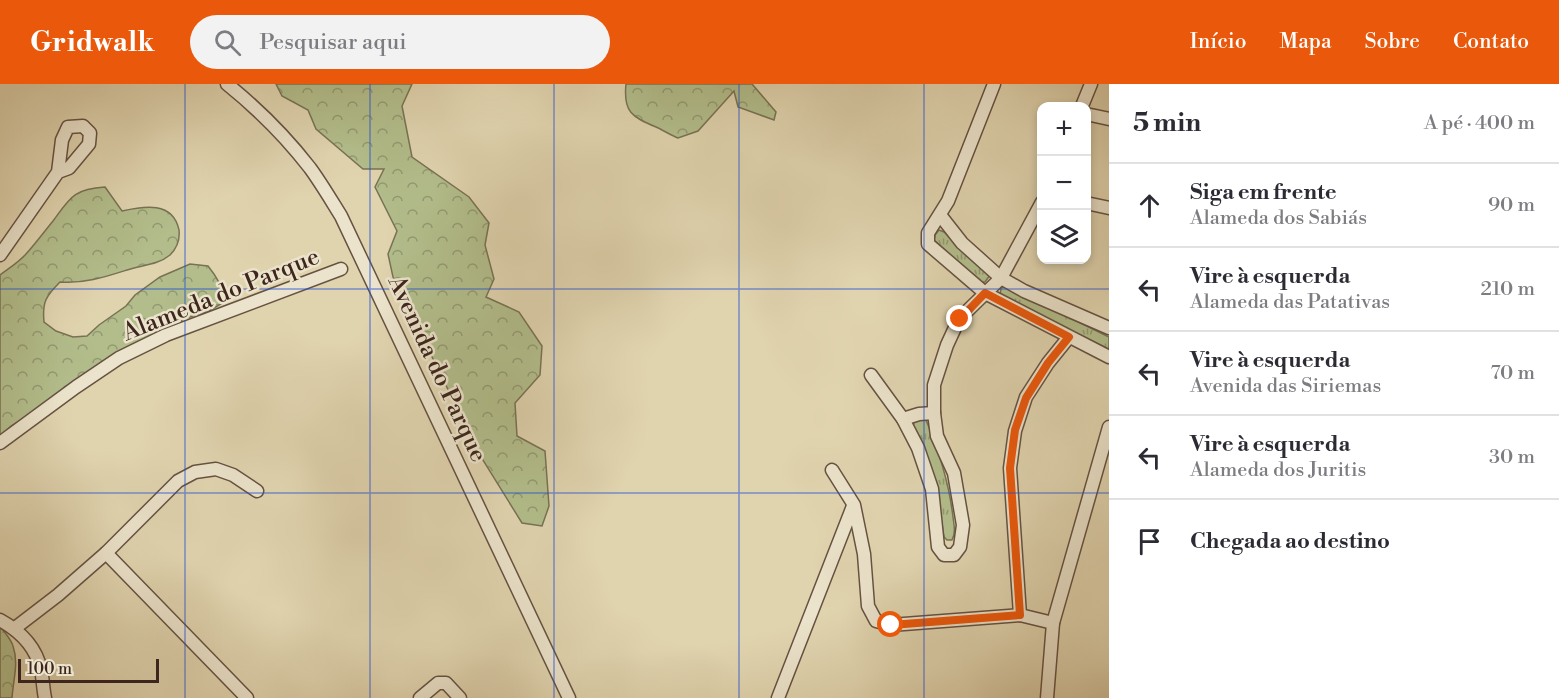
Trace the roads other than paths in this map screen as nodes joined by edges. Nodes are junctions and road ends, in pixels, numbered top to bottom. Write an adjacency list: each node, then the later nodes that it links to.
1 (227, 84): 36 (street, Avenida do Parque)
2 (994, 84): 11 (street)
3 (1091, 84): 4 (street)
4 (1084, 102)
5 (1091, 115): 6 (street)
6 (1109, 119)
7 (58, 172): 12 (street)
8 (1091, 204): 9 (street)
9 (1109, 208)
10 (1037, 210): 14 (street)
11 (940, 215): 14 (street); 15 (street)
12 (0, 255)
13 (341, 269): 23 (street, Alameda do Parque)
14 (1001, 278): 15 (street); 16 (street)
15 (985, 293): 17 (street); 20 (street)
16 (1109, 328)
17 (1069, 337): 18 (street); 28 (street)
18 (1109, 357)
19 (871, 375): 21 (street)
20 (934, 413): 21 (street); 21 (street)
21 (903, 419)
22 (1109, 427): 30 (street)
23 (0, 443)
24 (832, 470): 26 (street)
25 (257, 491): 27 (street)
26 (854, 505): 28 (street); 37 (street)
27 (106, 553): 31 (street); 33 (street)
28 (1020, 615): 30 (street)
29 (0, 620): 31 (street)
30 (1053, 623): 38 (street)
31 (15, 628): 32 (street)
32 (45, 698)
33 (247, 698)
34 (420, 698): 35 (street)
35 (460, 698)
36 (569, 698)
37 (778, 698)
38 (1047, 698)

